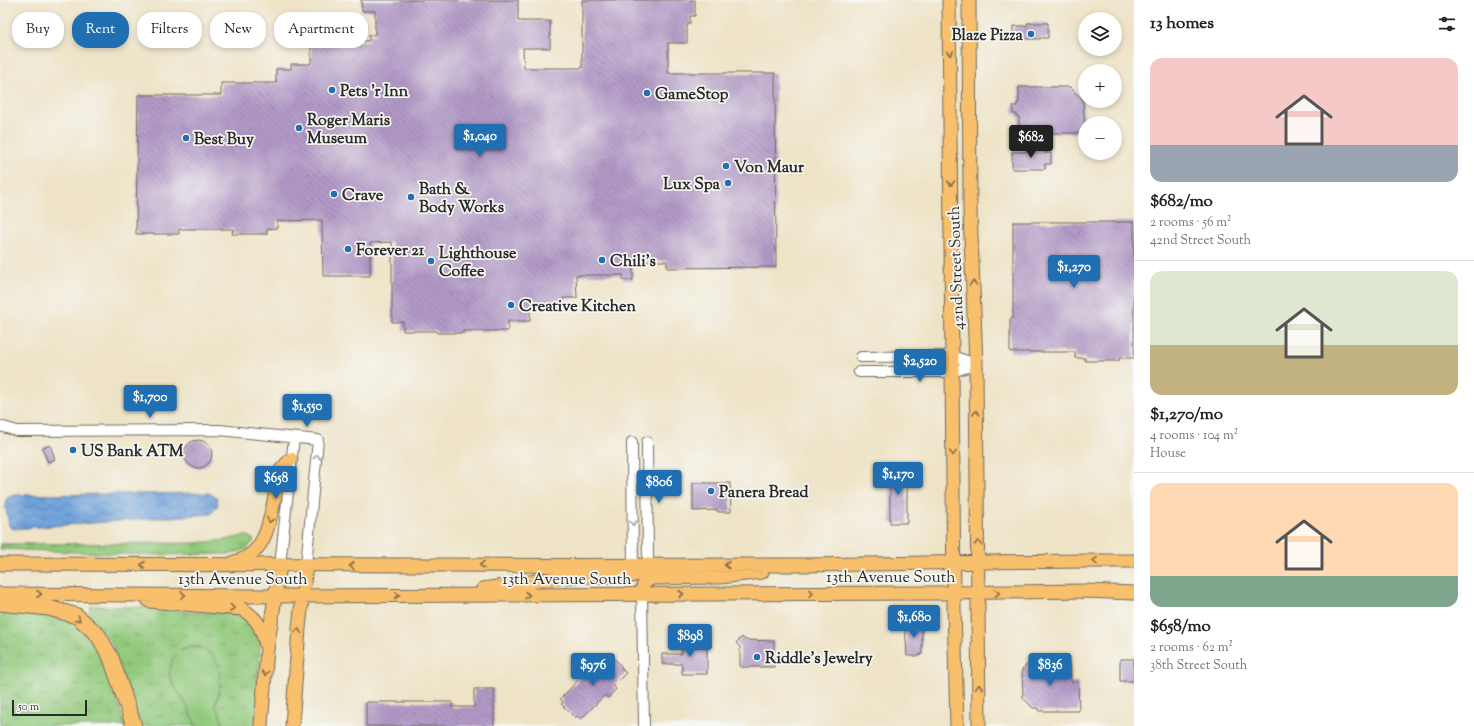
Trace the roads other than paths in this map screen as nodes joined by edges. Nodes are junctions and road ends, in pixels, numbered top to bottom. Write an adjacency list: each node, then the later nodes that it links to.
1 (949, 0): 3 (main road, 42nd Street South, one-way to 3)
2 (968, 0): 5 (main road, 42nd Street South, one-way to 2)
3 (952, 356): 4 (street); 5 (street); 7 (main road, 42nd Street South)
4 (861, 357)
5 (976, 364): 7 (street); 15 (main road, 42nd Street South, one-way to 5)
6 (859, 372): 7 (street)
7 (952, 372): 14 (main road, 42nd Street South, one-way to 14)
8 (0, 426): 9 (street)
9 (294, 438): 12 (street); 19 (street, one-way to 9)
10 (632, 442): 20 (street, one-way to 20)
11 (647, 442): 21 (street)
12 (291, 459): 17 (main road, one-way to 17); 18 (street)
13 (1134, 561): 15 (main road, 13th Avenue South, one-way to 15)
14 (954, 562): 15 (main road, 13th Avenue South); 22 (main road, 13th Avenue South); 25 (main road, 42nd Street South)
15 (978, 562): 26 (main road, 42nd Street South)
16 (0, 564): 17 (main road, 13th Avenue South, one-way to 16)
17 (219, 565): 18 (main road, 13th Avenue South)
18 (280, 565): 19 (main road, 13th Avenue South); 33 (main road)
19 (306, 565): 20 (main road, 13th Avenue South, one-way to 19); 31 (main road)
20 (633, 565): 21 (main road, 13th Avenue South)
21 (648, 565): 22 (main road, 13th Avenue South, one-way to 21); 32 (main road)
22 (802, 565): 30 (main road)
23 (1134, 586): 24 (main road)
24 (1118, 592): 26 (main road, 13th Avenue South, one-way to 24); 27 (main road, 13th Avenue South)
25 (954, 593): 26 (main road, 13th Avenue South); 30 (main road, 13th Avenue South, one-way to 25); 40 (main road, 42nd Street South)
26 (978, 593): 41 (main road, 42nd Street South, one-way to 26)
27 (1134, 593)
28 (0, 594): 29 (main road, 13th Avenue South, one-way to 29)
29 (96, 594): 33 (main road, 13th Avenue South, one-way to 33); 35 (main road, one-way to 35)
30 (642, 594): 32 (main road, 13th Avenue South, one-way to 30); 39 (street)
31 (302, 595): 32 (main road, 13th Avenue South, one-way to 32); 33 (main road, 13th Avenue South); 38 (main road, one-way to 31)
32 (444, 595)
33 (275, 596): 35 (main road)
34 (0, 603): 36 (highway, one-way to 36)
35 (267, 649): 37 (main road, one-way to 37)
36 (134, 726)
37 (262, 726)
38 (292, 726)
39 (644, 726)
40 (957, 726)
41 (979, 726)

